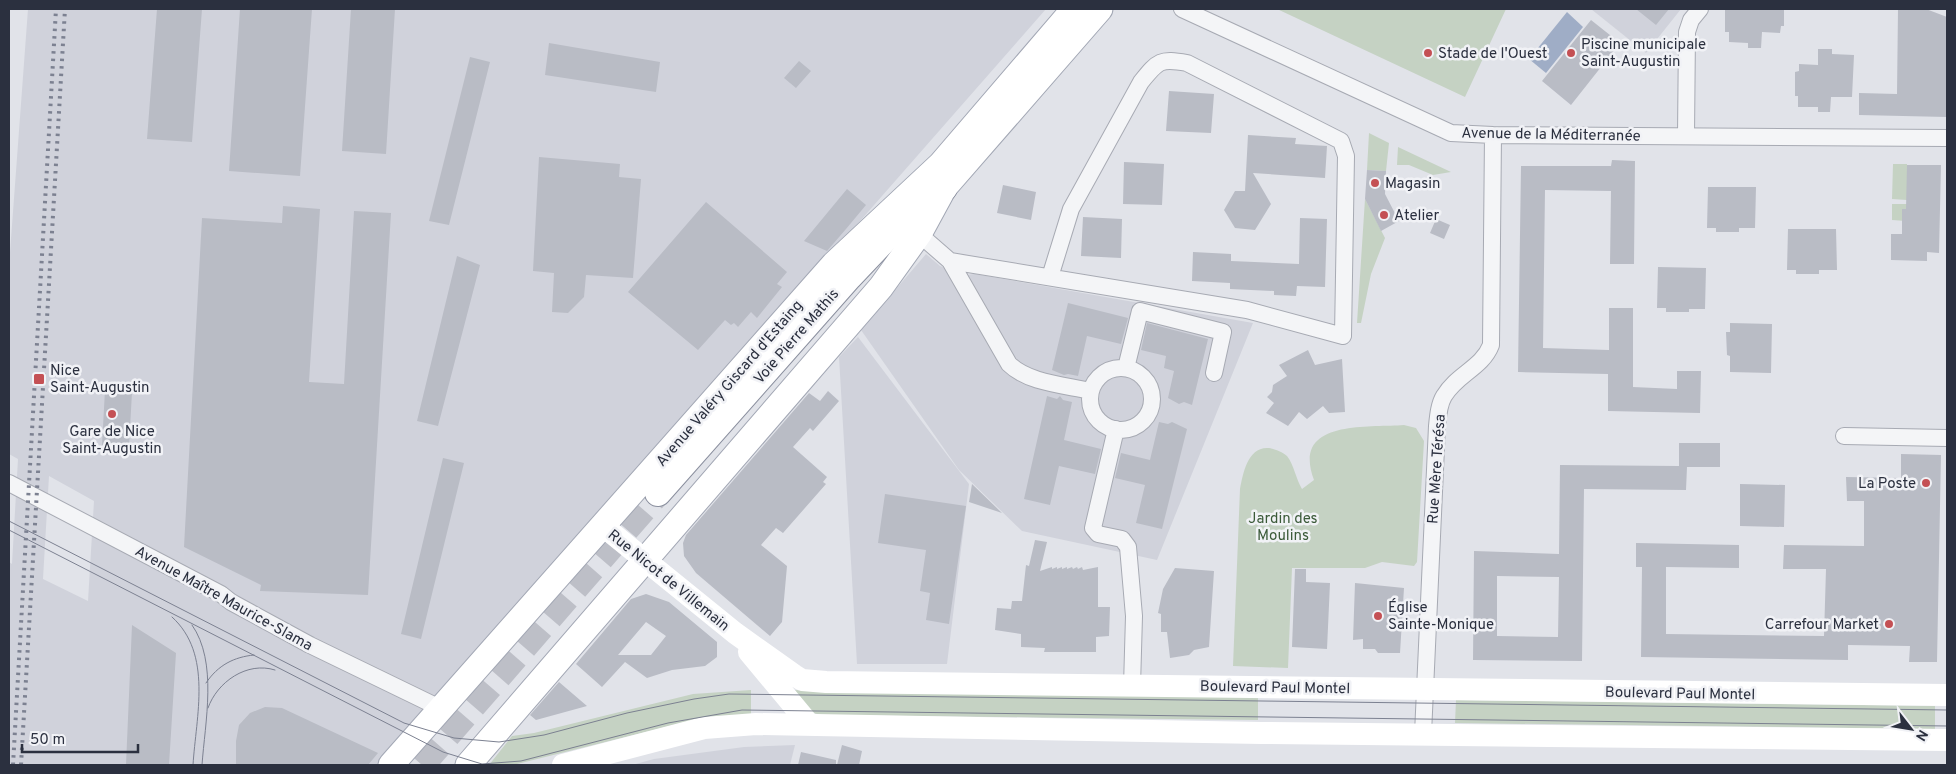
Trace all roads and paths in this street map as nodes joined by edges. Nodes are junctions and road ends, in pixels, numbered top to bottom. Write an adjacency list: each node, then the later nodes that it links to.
1 (1074, 9): 20 (main road, Avenue Valéry Giscard d'Estaing)
2 (1100, 9): 8 (main road)
3 (1182, 9): 6 (street, Avenue de la Méditerranée)
4 (1700, 9): 5 (street)
5 (1686, 135): 6 (street, Avenue de la Méditerranée); 7 (street, Avenue de la Méditerranée)
6 (1493, 136): 24 (street, Rue Mère Térésa)
7 (1947, 138)
8 (944, 188): 9 (main road); 19 (highway, Voie Pierre Mathis)
9 (919, 234): 10 (street); 21 (main road)
10 (950, 260): 11 (street); 14 (street)
11 (1050, 277): 11 (street)
12 (1126, 368): 13 (street); 14 (street); 15 (street)
13 (1214, 373)
14 (1091, 391): 15 (street)
15 (1116, 429): 23 (street)
16 (1844, 436): 17 (street)
17 (1947, 438)
18 (9, 483): 26 (street, Avenue Maître Maurice-Slama)
19 (658, 493)
20 (603, 526): 21 (main road, Rue Nicot de Villemain); 26 (main road, Avenue Valéry Giscard d'Estaing)
21 (645, 561): 22 (main road, Rue Nicot de Villemain); 31 (main road)
22 (734, 633): 23 (main road, Boulevard Paul Montel); 27 (main road)
23 (1132, 686): 24 (main road, Boulevard Paul Montel)
24 (1424, 688): 25 (main road, Boulevard Paul Montel); 28 (street, Rue Mère Térésa)
25 (1947, 695)
26 (442, 709): 30 (main road, Avenue Valéry Giscard d'Estaing)
27 (809, 724): 28 (main road); 32 (main road)
28 (1424, 734): 29 (main road)
29 (1947, 740)
30 (391, 765)
31 (468, 765)
32 (562, 765)

